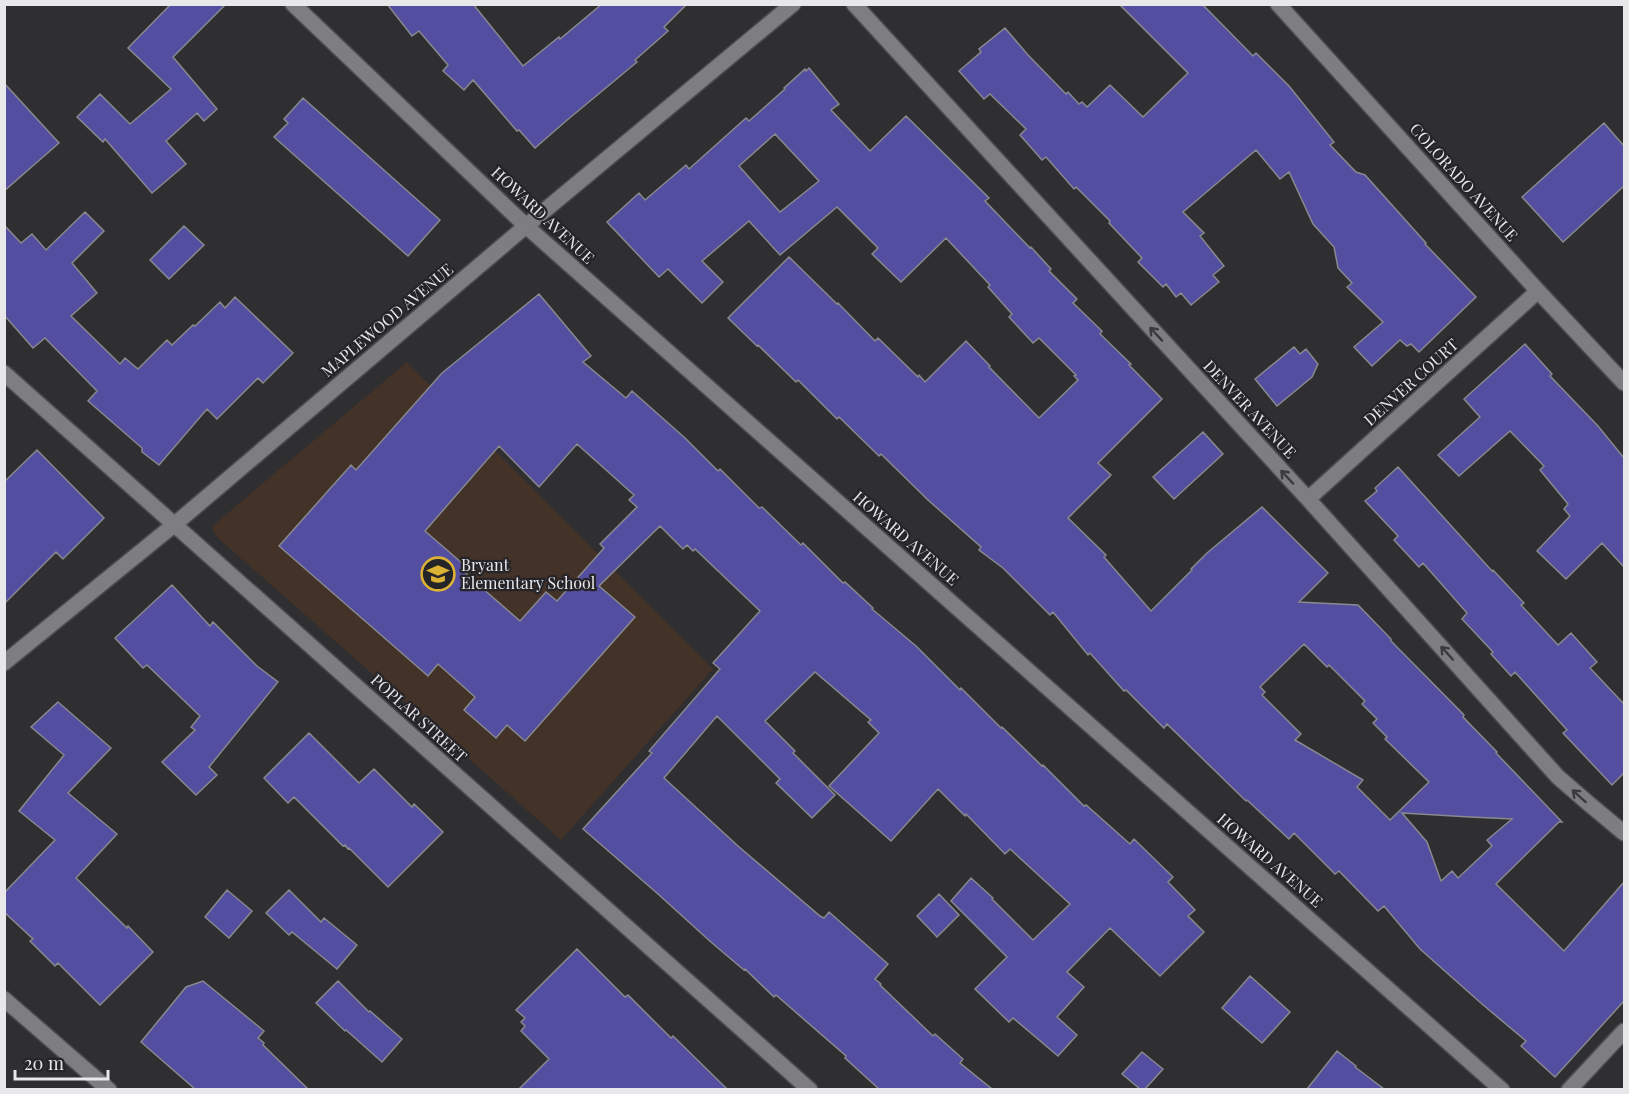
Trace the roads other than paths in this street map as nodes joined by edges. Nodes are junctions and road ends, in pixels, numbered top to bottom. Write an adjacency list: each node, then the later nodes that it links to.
1 (293, 4): 5 (street, HOWARD AVENUE)
2 (793, 4): 5 (street, MAPLEWOOD AVENUE)
3 (854, 4): 9 (street, DENVER AVENUE, one-way to 3)
4 (1278, 4): 6 (street, COLORADO AVENUE)
5 (526, 226): 10 (street, MAPLEWOOD AVENUE); 17 (street, HOWARD AVENUE)
6 (1539, 291): 8 (street, COLORADO AVENUE); 9 (street, DENVER COURT)
7 (4, 373): 10 (street, POPLAR STREET)
8 (1624, 383)
9 (1308, 499): 12 (street, DENVER AVENUE, one-way to 9)
10 (175, 524): 11 (street, MAPLEWOOD AVENUE); 16 (street, POPLAR STREET)
11 (4, 663)
12 (1624, 833)
13 (4, 999): 15 (street)
14 (1624, 1031): 18 (street)
15 (109, 1089)
16 (810, 1089)
17 (1502, 1089)
18 (1569, 1089)

